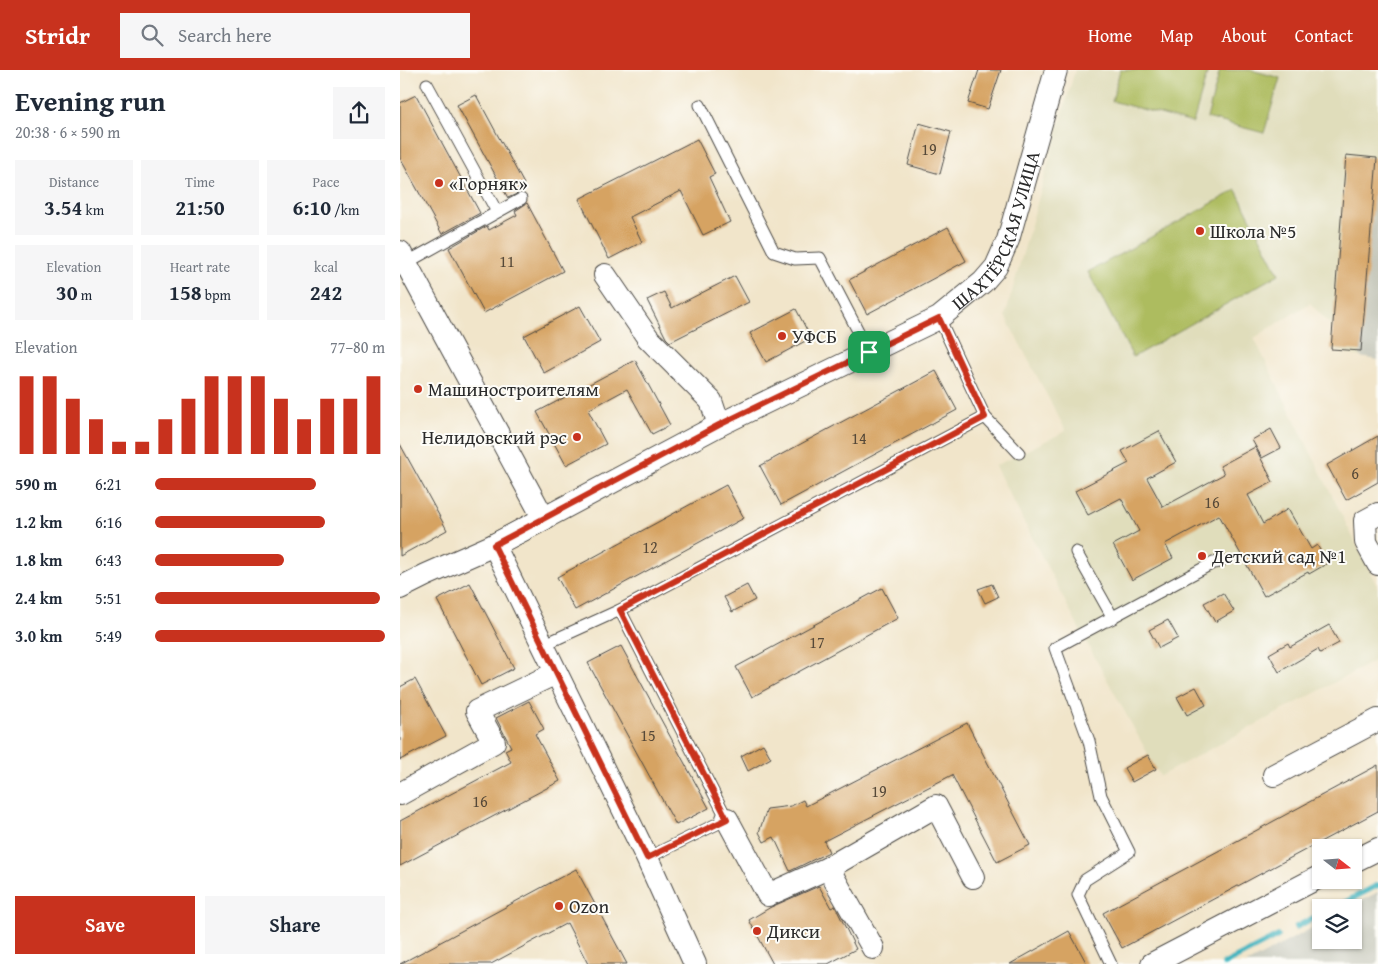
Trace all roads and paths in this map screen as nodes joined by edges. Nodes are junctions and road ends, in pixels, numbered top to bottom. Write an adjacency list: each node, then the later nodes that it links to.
1 (1056, 70): 8 (street, ШАХТЁРСКАЯ УЛИЦА)
2 (427, 84): 5 (lane)
3 (700, 106): 9 (lane)
4 (521, 199): 5 (lane)
5 (497, 212): 6 (lane)
6 (403, 257): 14 (street)
7 (605, 276): 11 (street)
8 (939, 318): 9 (street, ШАХТЁРСКАЯ УЛИЦА); 10 (lane)
9 (869, 352): 11 (street, ШАХТЁРСКАЯ УЛИЦА)
10 (985, 417): 12 (lane); 20 (lane)
11 (719, 425): 14 (street, ШАХТЁРСКАЯ УЛИЦА)
12 (1019, 453)
13 (1378, 514): 18 (street)
14 (544, 519): 15 (street, ШАХТЁРСКАЯ УЛИЦА)
15 (494, 545): 19 (street); 22 (street)
16 (1076, 552): 21 (lane)
17 (1220, 562): 21 (lane)
18 (1378, 564)
19 (400, 588)
20 (620, 610): 22 (lane); 27 (lane)
21 (1113, 618): 36 (lane)
22 (543, 645): 23 (street)
23 (556, 673): 26 (street); 30 (street)
24 (1378, 720): 25 (street)
25 (1274, 775)
26 (400, 794)
27 (727, 819): 30 (lane); 31 (street)
28 (1378, 849): 29 (street)
29 (1362, 856)
30 (647, 858): 35 (street)
31 (828, 868): 32 (street); 34 (street)
32 (972, 877)
33 (1312, 881): 37 (street)
34 (873, 948)
35 (695, 964)
36 (1111, 964)
37 (1152, 964)

